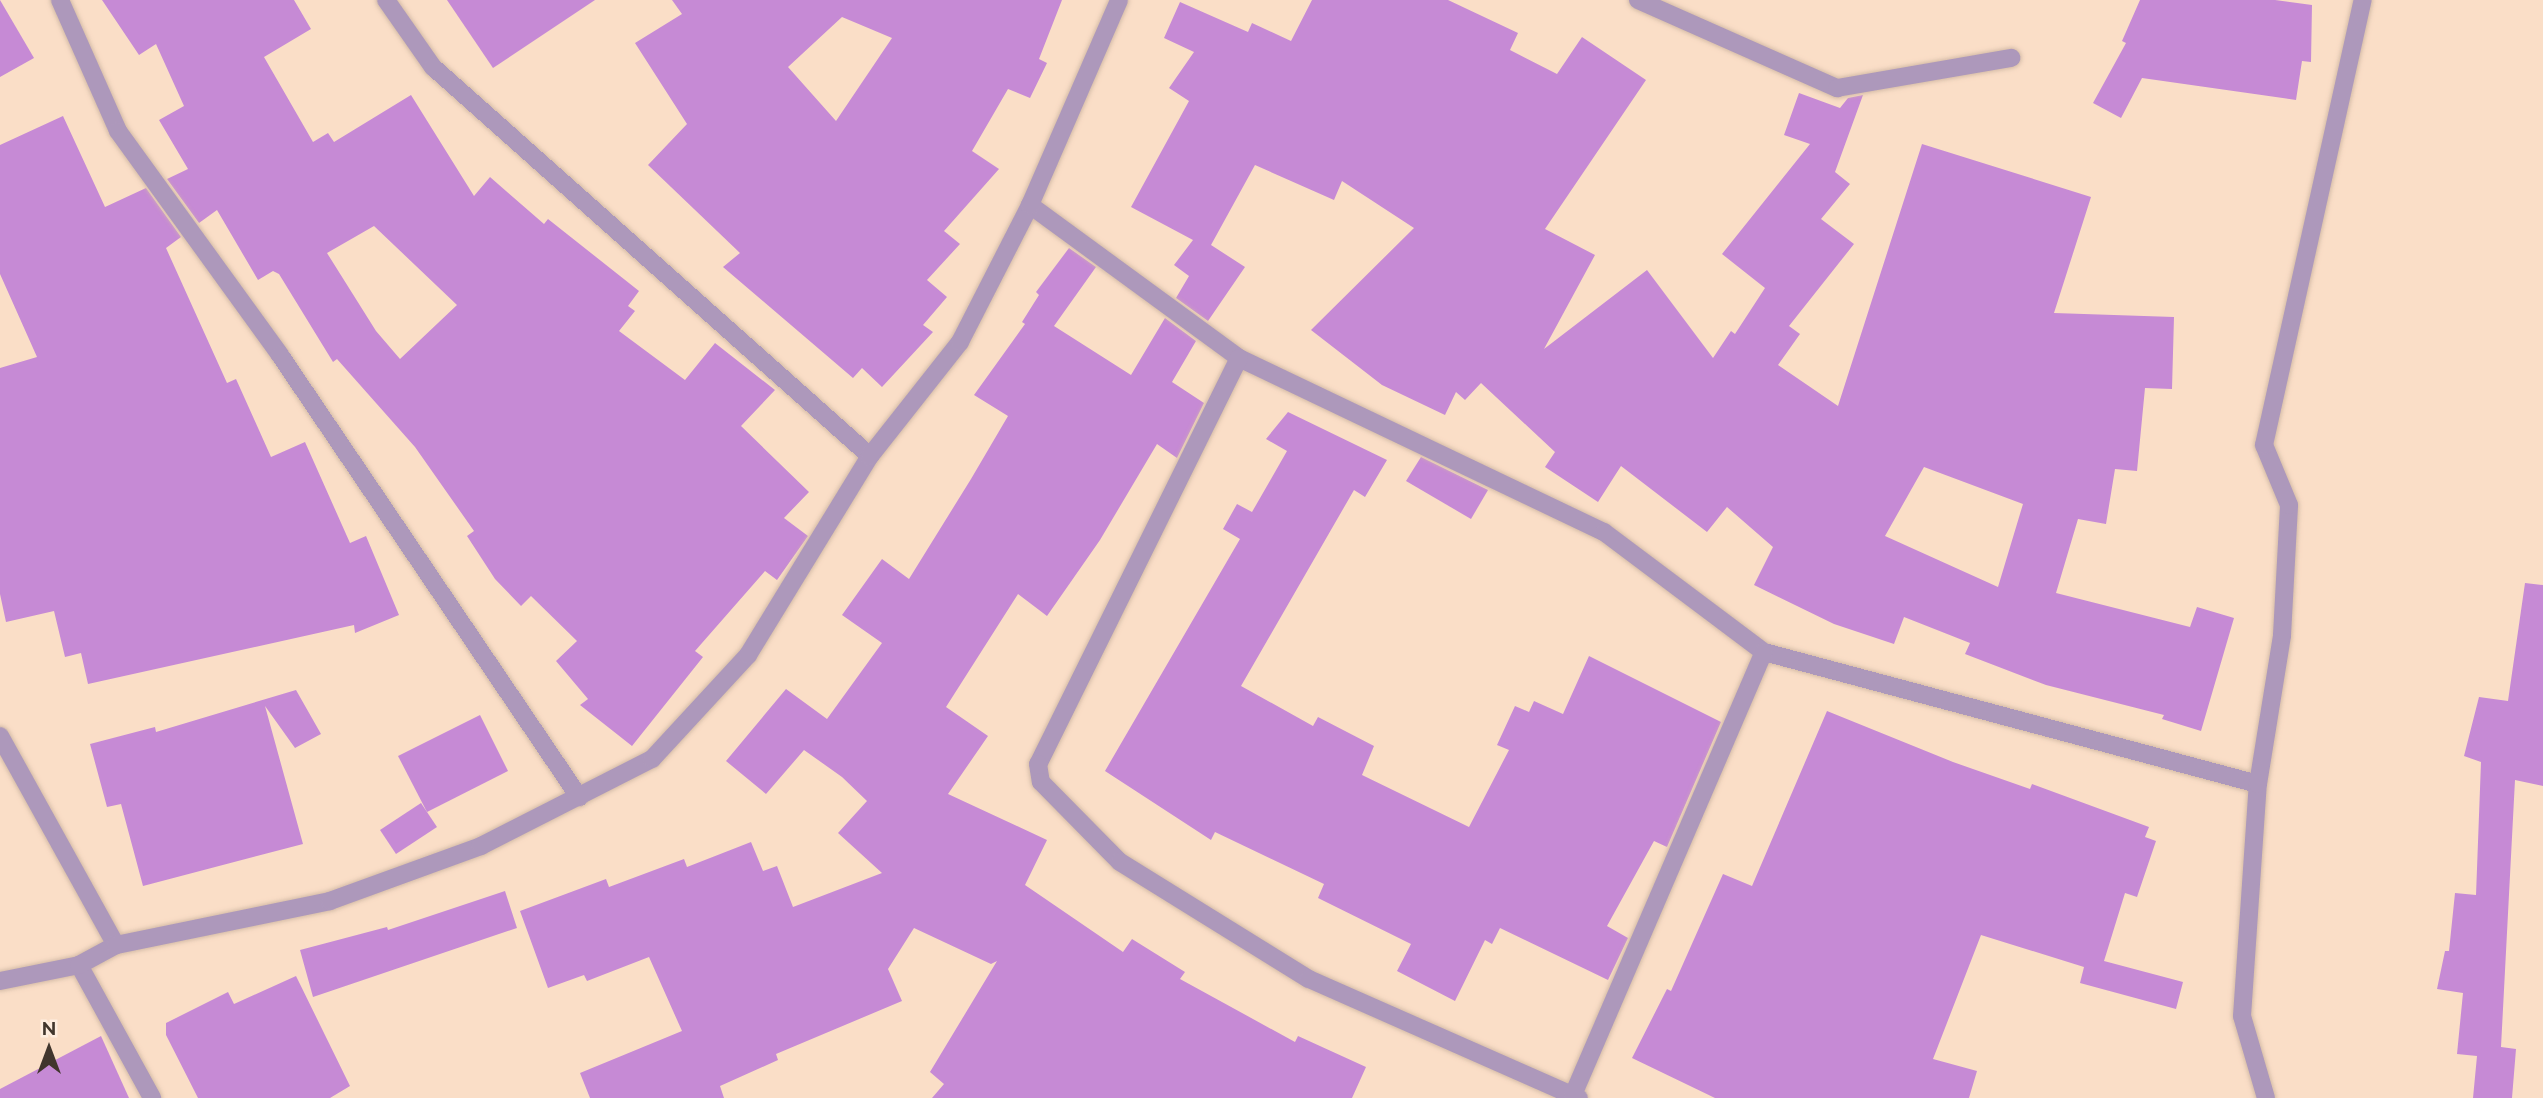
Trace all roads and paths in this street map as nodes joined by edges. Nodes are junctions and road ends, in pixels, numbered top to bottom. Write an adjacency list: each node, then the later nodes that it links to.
1 (60, 0): 13 (street)
2 (386, 0): 9 (street)
3 (1119, 0): 7 (street)
4 (1638, 0): 6 (street)
5 (2362, 0): 12 (street)
6 (2011, 58)
7 (1030, 205): 8 (street); 9 (street)
8 (1239, 358): 10 (street); 17 (street)
9 (870, 456): 13 (street)
10 (1764, 652): 12 (street); 17 (street)
11 (0, 736): 14 (street)
12 (2258, 784): 19 (street)
13 (579, 797): 14 (street)
14 (116, 945): 15 (street)
15 (79, 965): 16 (street); 18 (street)
16 (0, 981)
17 (1576, 1096)
18 (152, 1098)
19 (2266, 1098)

